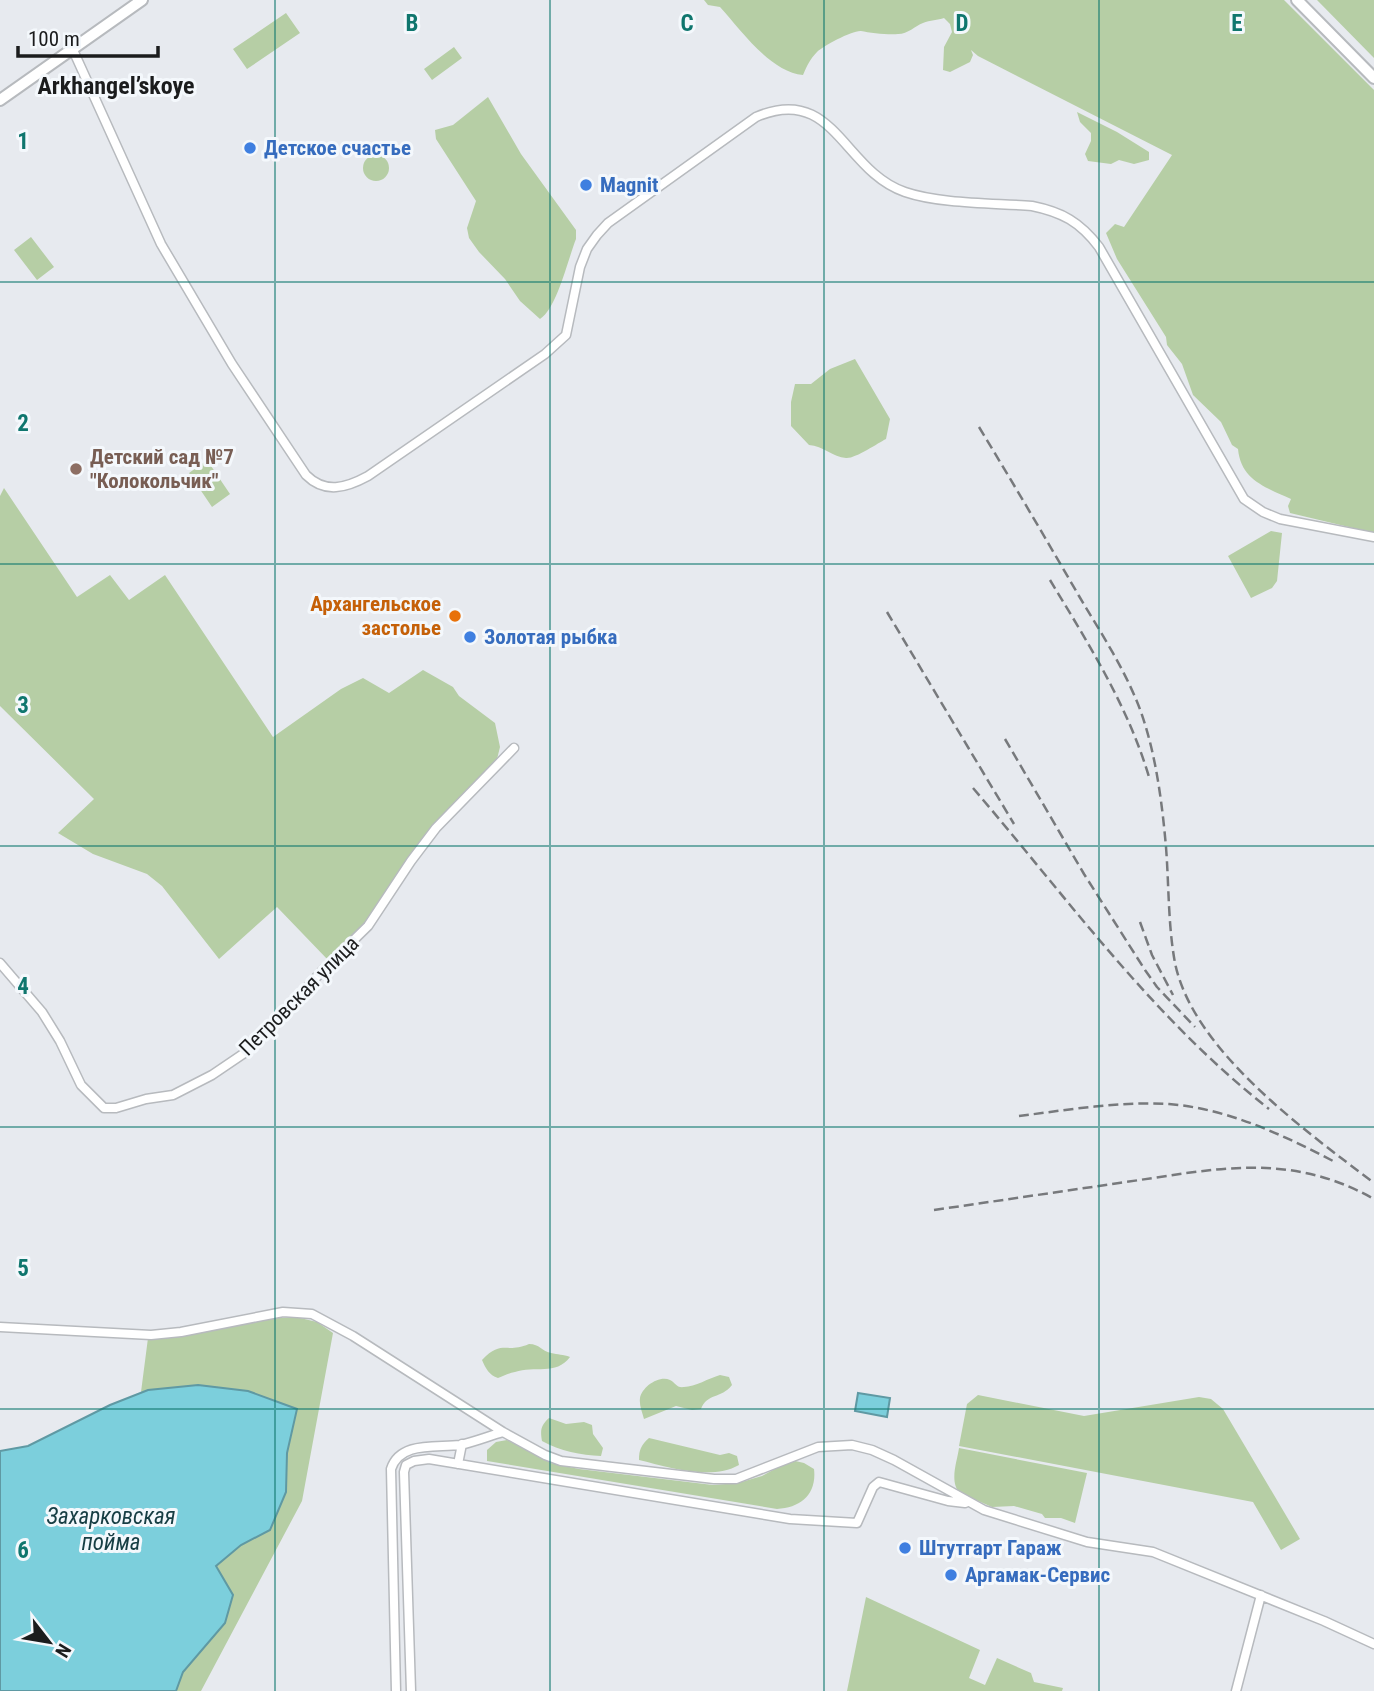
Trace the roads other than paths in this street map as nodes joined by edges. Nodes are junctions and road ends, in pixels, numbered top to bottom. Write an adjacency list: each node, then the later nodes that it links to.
1 (142, 0): 3 (street)
2 (1297, 0): 4 (street)
3 (74, 50): 5 (street); 6 (street)
4 (1374, 78)
5 (0, 100)
6 (1374, 537)
7 (514, 748): 8 (street, Петровская улица)
8 (0, 963)
9 (0, 1327): 10 (street)
10 (503, 1432): 11 (street); 13 (street)
11 (462, 1444): 12 (street); 16 (street)
12 (458, 1464): 13 (street); 17 (street)
13 (969, 1503): 14 (street)
14 (1261, 1595): 15 (street); 18 (street)
15 (1374, 1644)
16 (396, 1691)
17 (411, 1691)
18 (1236, 1691)

